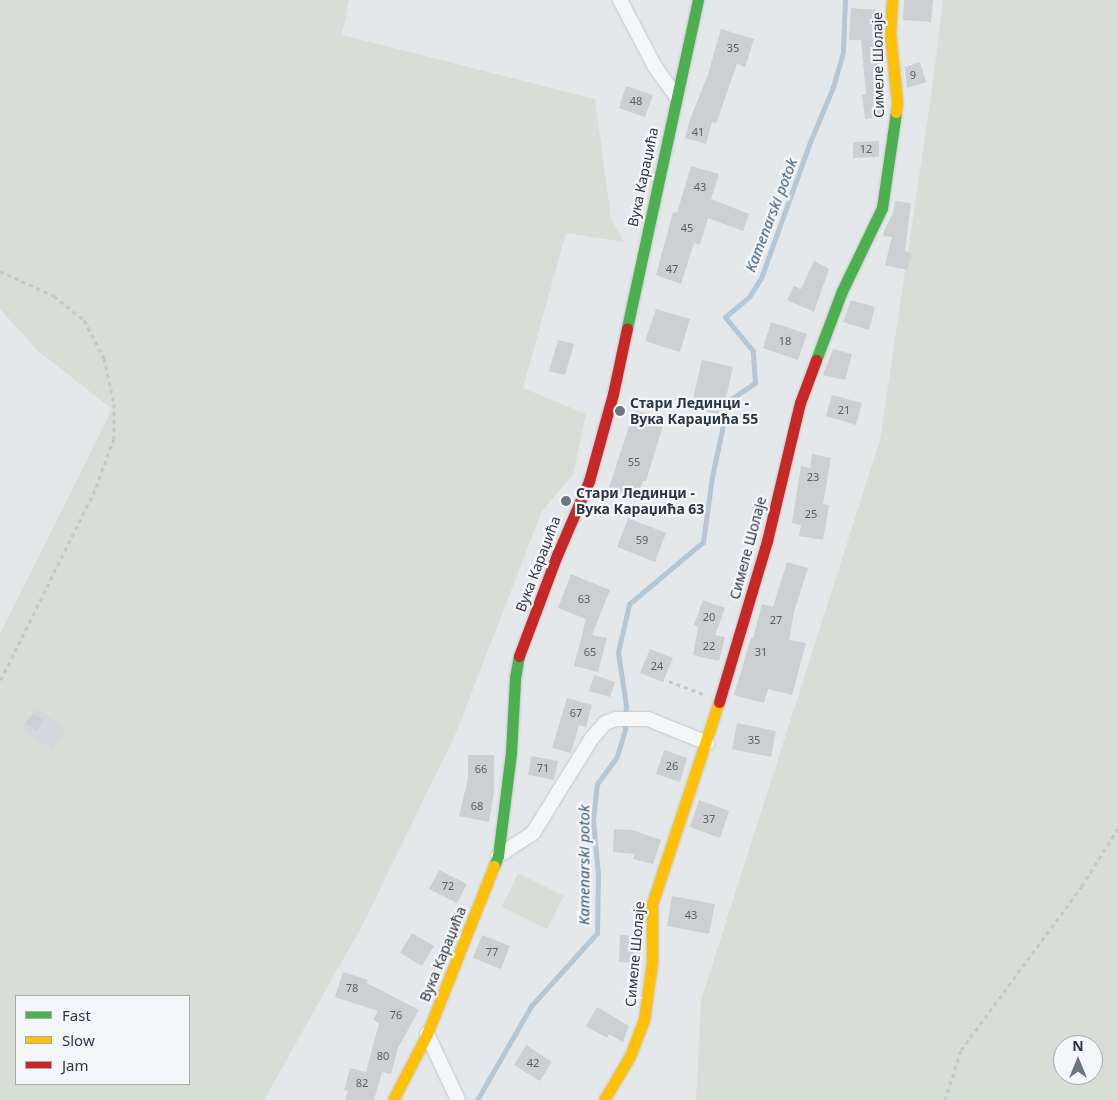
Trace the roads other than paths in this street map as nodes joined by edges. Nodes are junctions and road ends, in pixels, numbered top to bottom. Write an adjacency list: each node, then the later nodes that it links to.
1 (620, 0): 4 (street)
2 (698, 0): 4 (street, Вука Караџића)
3 (892, 0): 5 (street, Симеле Шолаје)
4 (676, 96): 6 (street, Вука Караџића)
5 (707, 743): 6 (street); 10 (street, Симеле Шолаје)
6 (498, 856): 7 (street, Вука Караџића)
7 (427, 1034): 8 (street, Вука Караџића); 9 (street)
8 (393, 1100)
9 (458, 1100)
10 (604, 1100)

